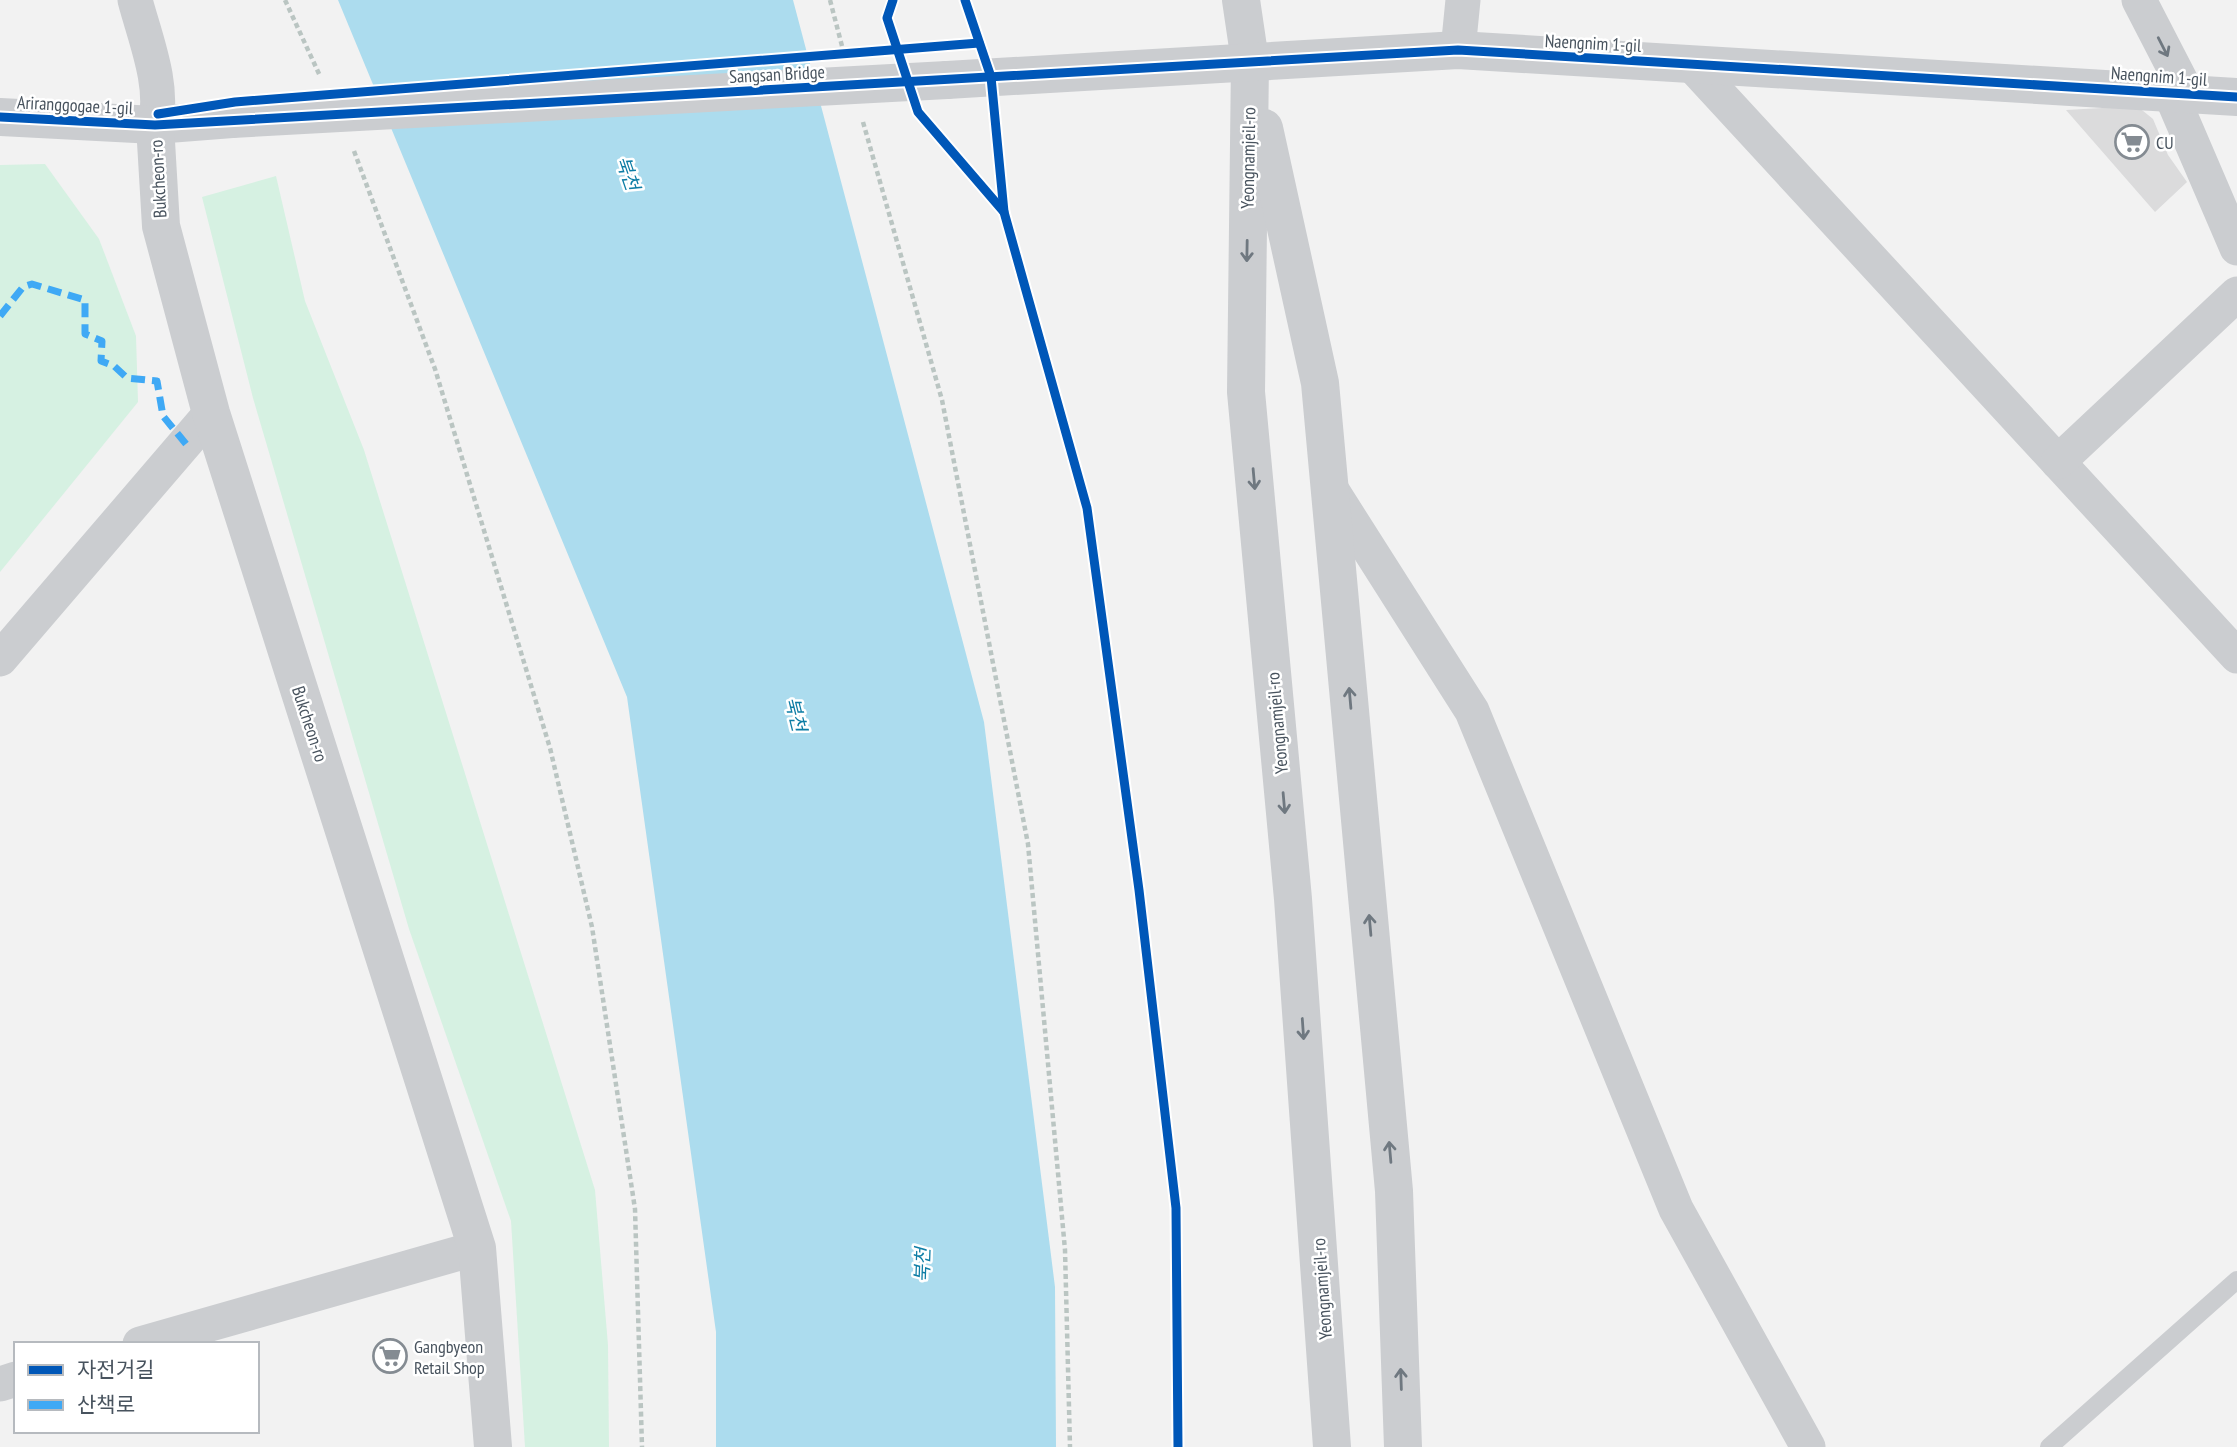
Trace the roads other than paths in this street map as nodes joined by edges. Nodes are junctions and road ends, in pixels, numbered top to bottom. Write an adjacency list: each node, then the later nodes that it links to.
1 (135, 0): 13 (street, Bukcheon-ro)
2 (1241, 0): 6 (street, Yeongnamjeil-ro)
3 (1463, 0): 5 (street)
4 (2139, 0): 9 (street, one-way to 9)
5 (1458, 50): 6 (street, Naengnim 1-gil); 7 (street, Naengnim 1-gil)
6 (1250, 61): 8 (street, Naengnim 1-gil); 18 (street); 25 (street, Yeongnamjeil-ro, one-way to 25)
7 (1691, 64): 9 (street, Naengnim 1-gil); 17 (street)
8 (947, 80): 12 (street, Sangsan Bridge, bridge)
9 (2179, 92): 10 (street, Naengnim 1-gil); 14 (street)
10 (2237, 97)
11 (0, 117): 13 (street, Ariranggogae 1-gil)
12 (232, 119): 13 (street, Ariranggogae 1-gil)
13 (155, 125): 16 (street, Bukcheon-ro)
14 (2237, 248)
15 (2237, 294): 17 (street)
16 (211, 413): 20 (street); 21 (street, Bukcheon-ro)
17 (2058, 462): 19 (street)
18 (1329, 486): 26 (street, one-way to 18); 27 (street)
19 (2237, 656)
20 (0, 659)
21 (477, 1248): 23 (street); 24 (street, Bukcheon-ro)
22 (2237, 1280): 28 (lane)
23 (148, 1342)
24 (493, 1447)
25 (1332, 1447)
26 (1404, 1447)
27 (1808, 1447)
28 (2049, 1447)

